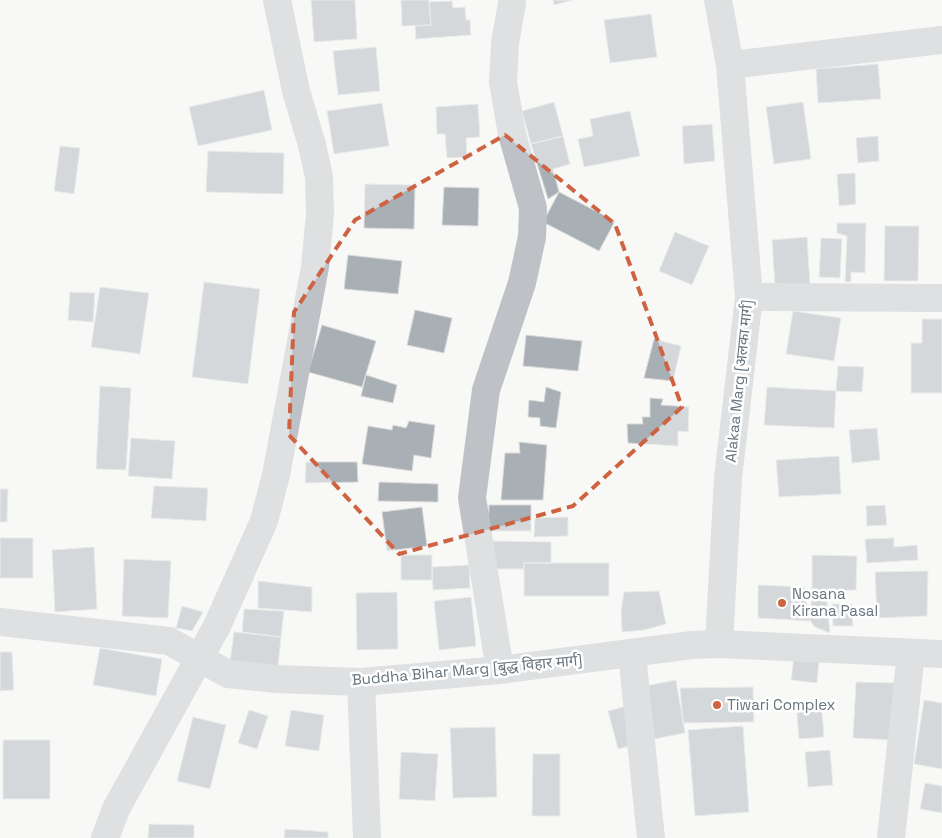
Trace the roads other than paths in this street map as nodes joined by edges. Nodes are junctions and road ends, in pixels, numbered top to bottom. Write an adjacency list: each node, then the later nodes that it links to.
1 (277, 0): 13 (street)
2 (718, 0): 5 (street, Alakaa Marg [अलका मार्ग])
3 (512, 3): 14 (street)
4 (942, 40): 5 (street)
5 (730, 66): 6 (street, Alakaa Marg [अलका मार्ग])
6 (749, 297): 7 (street); 9 (street, Alakaa Marg [अलका मार्ग])
7 (942, 298)
8 (0, 622): 13 (street, Buddha Bihar Marg [बुद्ध विहार मार्ग])
9 (719, 644): 10 (street, Buddha Bihar Marg [बुद्ध विहार मार्ग]); 11 (street, Buddha Bihar Marg [बुद्ध विहार मार्ग])
10 (911, 653): 12 (street, Buddha Bihar Marg [बुद्ध विहार मार्ग]); 19 (street)
11 (632, 654): 14 (street, Buddha Bihar Marg [बुद्ध विहार मार्ग]); 18 (street)
12 (942, 654)
13 (198, 659): 15 (street, Buddha Bihar Marg [बुद्ध विहार मार्ग]); 16 (street)
14 (500, 670): 15 (street, Buddha Bihar Marg [बुद्ध विहार मार्ग])
15 (362, 682): 17 (street)
16 (105, 838)
17 (367, 838)
18 (651, 838)
19 (891, 838)

